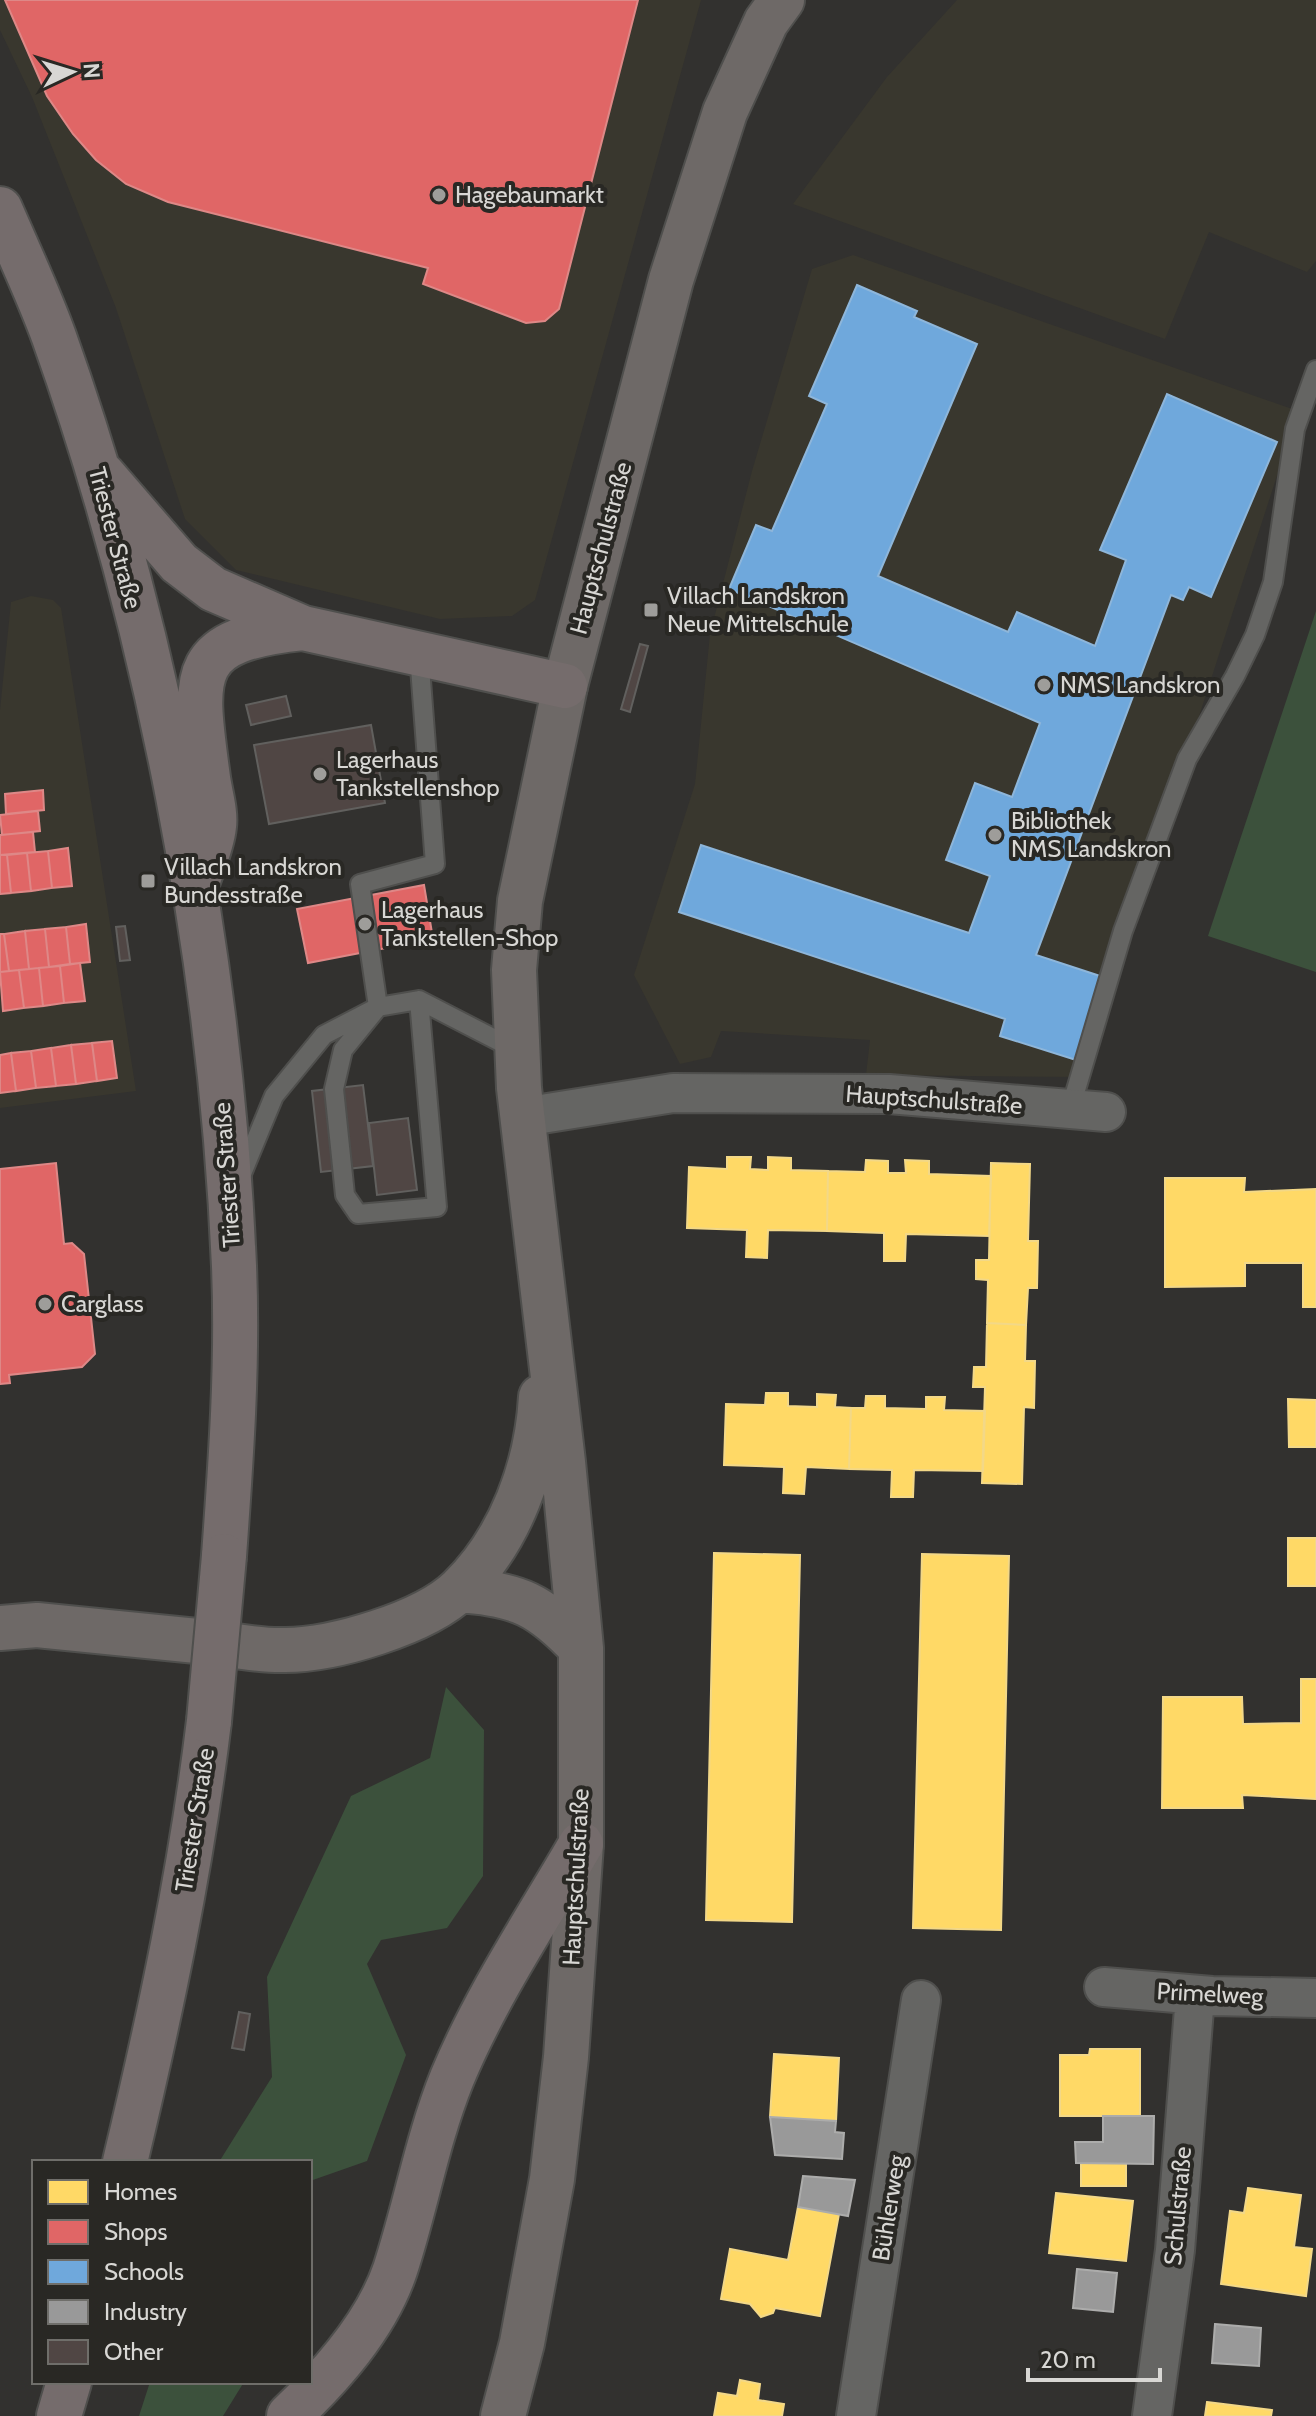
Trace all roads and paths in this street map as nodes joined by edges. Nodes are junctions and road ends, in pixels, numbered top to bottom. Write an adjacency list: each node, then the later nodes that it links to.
1 (782, 0): 7 (main road, Hauptschulstraße)
2 (0, 209): 4 (main road, Triester Straße)
3 (1316, 370): 12 (lane)
4 (95, 465): 5 (main road); 8 (main road, Triester Straße)
5 (303, 628): 6 (main road); 8 (main road)
6 (418, 652): 7 (main road); 10 (lane)
7 (565, 686): 11 (main road, Hauptschulstraße)
8 (194, 896): 14 (main road, Triester Straße)
9 (419, 1000): 10 (lane); 10 (lane); 11 (lane)
10 (378, 1007): 14 (lane)
11 (518, 1050): 13 (main road, Hauptschulstraße)
12 (1088, 1111): 13 (street, Hauptschulstraße)
13 (523, 1117): 15 (main road, Hauptschulstraße)
14 (230, 1200): 24 (main road, Triester Straße, bridge)
15 (546, 1334): 16 (main road, Hauptschulstraße); 18 (main road, Hauptschulstraße)
16 (459, 1590): 17 (main road, Hauptschulstraße); 18 (main road)
17 (12, 1620)
18 (581, 1648): 19 (main road, Hauptschulstraße)
19 (581, 1844): 27 (main road); 28 (main road, Hauptschulstraße)
20 (1104, 1987): 21 (street, Primelweg)
21 (1195, 1996): 22 (street, Primelweg); 30 (street, Schulstraße)
22 (1316, 1998)
23 (921, 2000): 29 (street, Bühlerweg)
24 (125, 2160)
25 (68, 2384): 26 (main road)
26 (59, 2416)
27 (289, 2416)
28 (503, 2416)
29 (856, 2416)
30 (1152, 2416)

